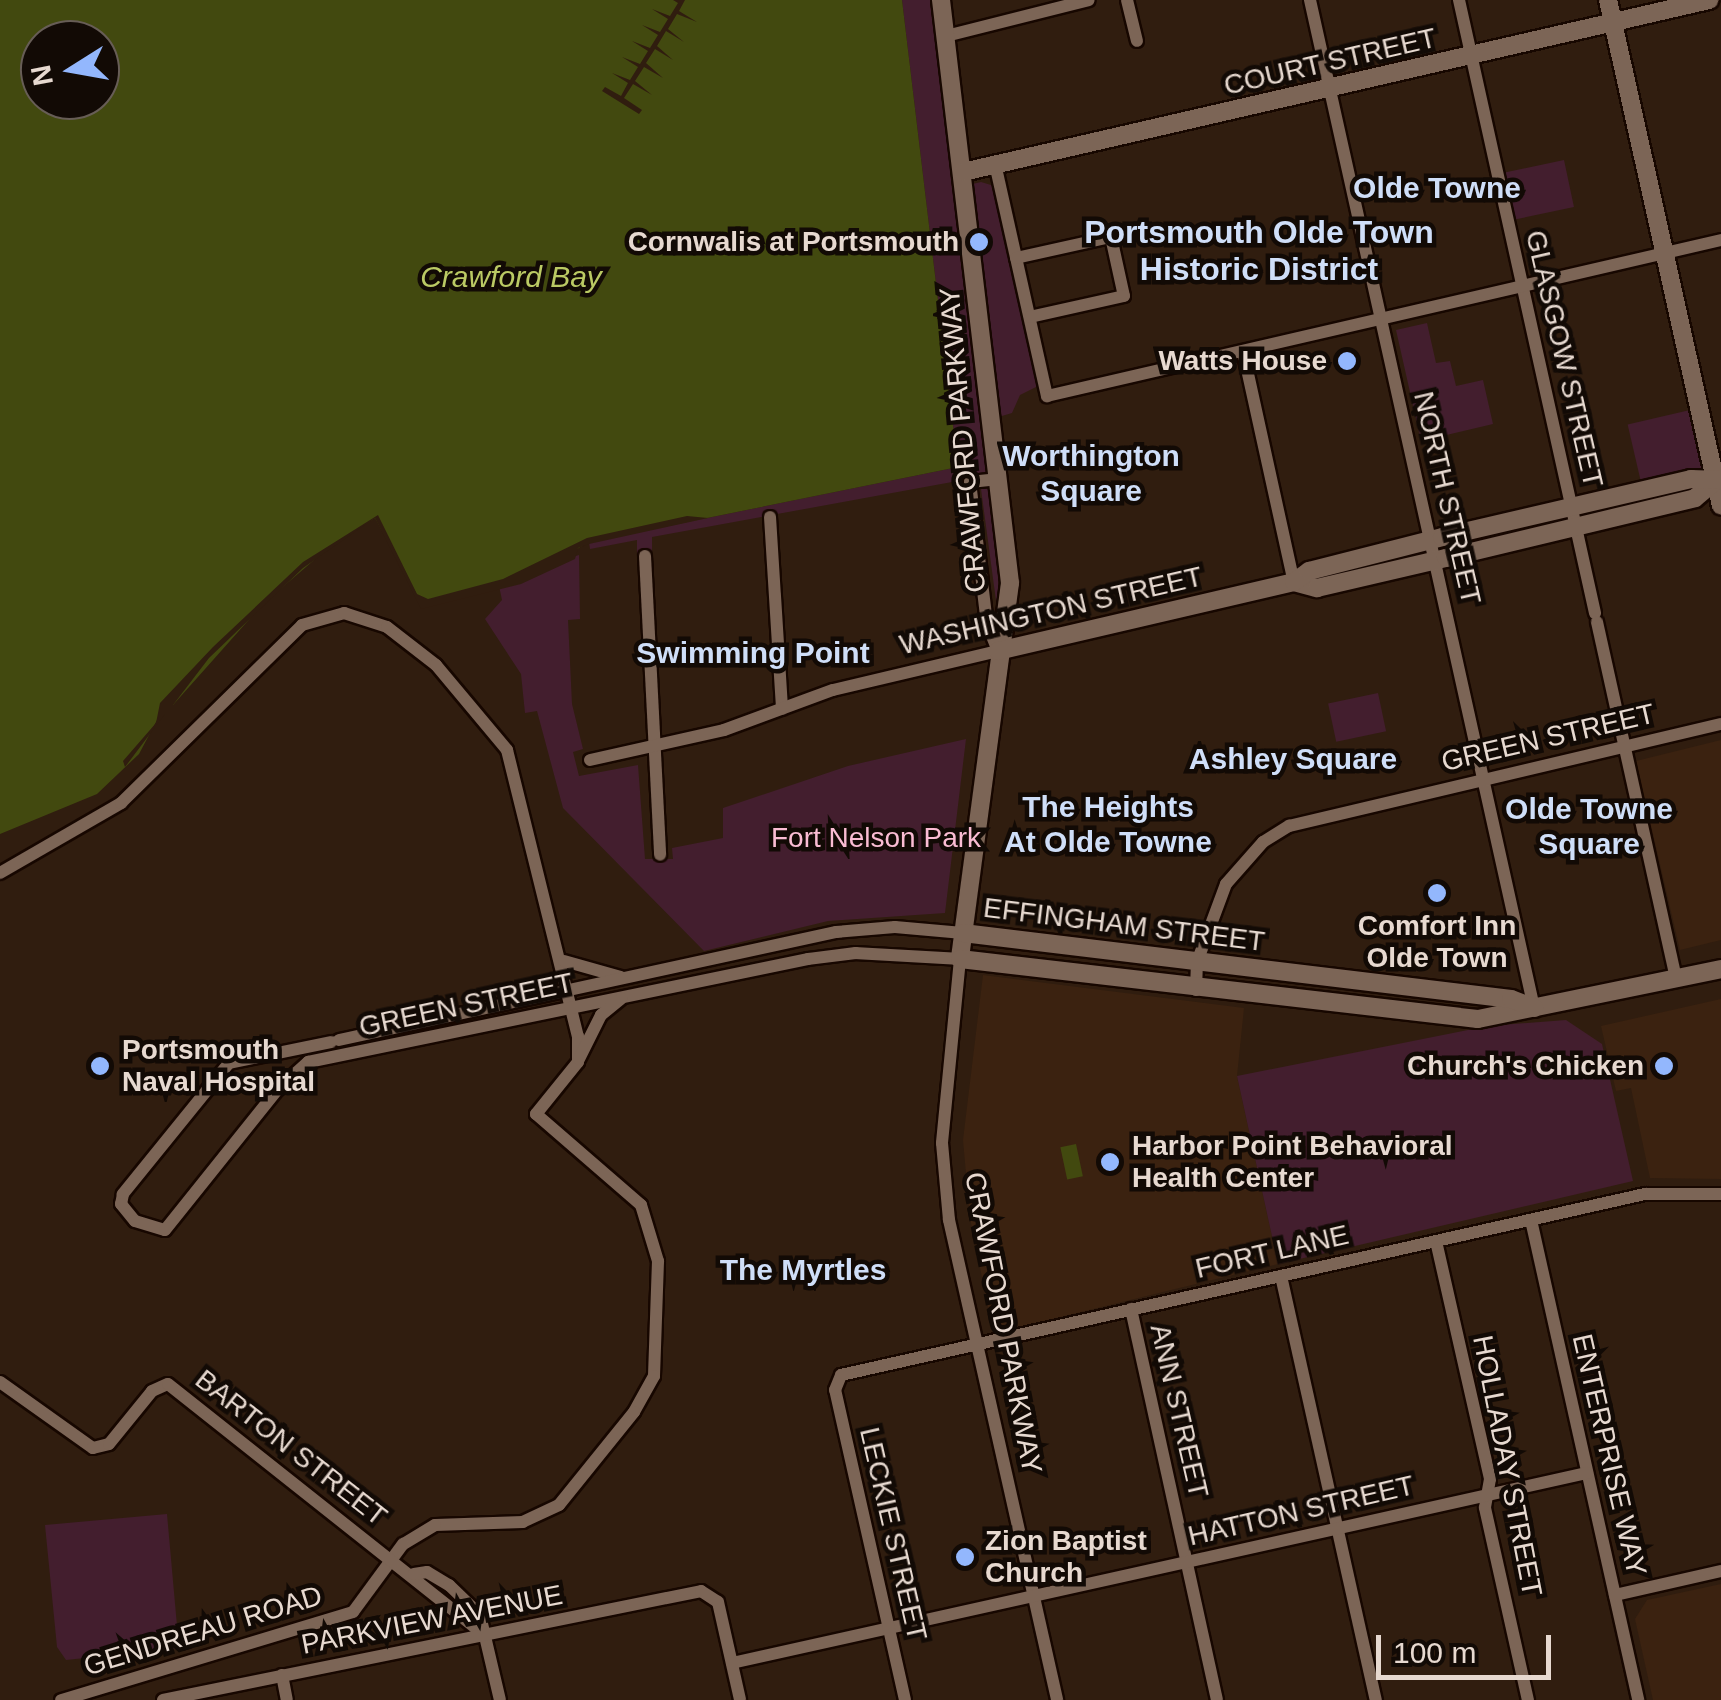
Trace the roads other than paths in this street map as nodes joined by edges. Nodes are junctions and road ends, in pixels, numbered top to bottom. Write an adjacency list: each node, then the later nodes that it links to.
1 (941, 0): 9 (street, CRAWFORD PARKWAY)
2 (1090, 0): 9 (street)
3 (1127, 0): 10 (street)
4 (1310, 0): 12 (street, NORTH STREET)
5 (1459, 0): 11 (street, GLASGOW STREET)
6 (1608, 0): 8 (street)
7 (1709, 0): 8 (street, COURT STREET)
8 (1613, 23): 11 (street, COURT STREET); 16 (street)
9 (946, 36): 14 (street, CRAWFORD PARKWAY)
10 (1136, 41)
11 (1472, 58): 12 (street, COURT STREET); 18 (street, GLASGOW STREET)
12 (1331, 90): 13 (street, COURT STREET); 20 (street, NORTH STREET)
13 (996, 168): 14 (street, COURT STREET); 17 (street)
14 (963, 172): 22 (street, CRAWFORD PARKWAY)
15 (1721, 240): 16 (street)
16 (1664, 254): 18 (street); 23 (street)
17 (1016, 258): 19 (street); 19 (street)
18 (1522, 286): 20 (street); 26 (street, GLASGOW STREET)
19 (1030, 317): 21 (street)
20 (1382, 319): 21 (street); 27 (street, NORTH STREET)
21 (1242, 351): 30 (street)
22 (999, 478): 31 (street, CRAWFORD PARKWAY); 31 (street)
23 (1718, 480): 24 (street); 26 (street, WASHINGTON STREET)
24 (1721, 506)
25 (770, 517): 32 (street)
26 (1574, 517): 27 (street, WASHINGTON STREET); 29 (street, WASHINGTON STREET); 35 (street, GLASGOW STREET)
27 (1431, 540): 29 (street, NORTH STREET); 30 (street, WASHINGTON STREET)
28 (645, 556): 34 (street)
29 (1436, 560): 30 (street, WASHINGTON STREET); 37 (street, NORTH STREET)
30 (1294, 582): 31 (street, WASHINGTON STREET)
31 (998, 651): 32 (street, WASHINGTON STREET); 40 (street, CRAWFORD PARKWAY)
32 (782, 708): 34 (street, WASHINGTON STREET)
33 (1721, 724): 35 (street, GREEN STREET)
34 (653, 746): 36 (street, WASHINGTON STREET); 38 (street)
35 (1625, 746): 37 (street, GREEN STREET); 48 (street, GLASGOW STREET)
36 (590, 760)
37 (1484, 779): 44 (street, GREEN STREET); 52 (street, NORTH STREET)
38 (660, 855)
39 (0, 873): 42 (street)
40 (963, 932): 41 (street, CRAWFORD PARKWAY); 43 (street, EFFINGHAM STREET); 44 (street, EFFINGHAM STREET)
41 (960, 959): 47 (street, EFFINGHAM STREET); 50 (street, EFFINGHAM STREET); 60 (street, CRAWFORD PARKWAY)
42 (564, 961): 46 (street); 49 (street)
43 (707, 962): 46 (street, GREEN STREET)
44 (1198, 962): 50 (street, GREEN STREET); 52 (street, EFFINGHAM STREET)
45 (1721, 969): 48 (street, EFFINGHAM STREET)
46 (623, 978): 49 (street, GREEN STREET)
47 (711, 979): 51 (street, GREEN STREET)
48 (1676, 979): 52 (street, EFFINGHAM STREET)
49 (569, 988): 53 (street); 53 (street, GREEN STREET)
50 (1196, 990): 52 (street, EFFINGHAM STREET)
51 (625, 996): 53 (street, GREEN STREET); 54 (street)
52 (1534, 1008)
53 (573, 1009): 54 (street)
54 (578, 1062): 66 (street, GENDREAU ROAD)
55 (1721, 1194): 56 (street, FORT LANE)
56 (1531, 1220): 57 (street, FORT LANE); 63 (street, ENTERPRISE WAY)
57 (1436, 1241): 58 (street, FORT LANE); 64 (street, HOLLADAY STREET)
58 (1282, 1276): 59 (street, FORT LANE); 65 (street)
59 (1131, 1309): 60 (street, FORT LANE); 67 (street, ANN STREET)
60 (975, 1344): 61 (street, FORT LANE); 70 (street, CRAWFORD PARKWAY)
61 (837, 1379): 71 (street, LECKIE STREET)
62 (0, 1382): 66 (street, BARTON STREET)
63 (1588, 1473): 64 (street, HATTON STREET); 69 (street, ENTERPRISE WAY)
64 (1487, 1495): 65 (street, HATTON STREET); 84 (street, HOLLADAY STREET)
65 (1338, 1528): 67 (street, HATTON STREET); 83 (street)
66 (392, 1558): 72 (street, BARTON STREET); 75 (street, GENDREAU ROAD)
67 (1187, 1562): 70 (street, HATTON STREET); 82 (street, ANN STREET)
68 (1721, 1571): 69 (street)
69 (1615, 1595): 85 (street, ENTERPRISE WAY)
70 (1034, 1596): 71 (street, HATTON STREET); 81 (street, CRAWFORD PARKWAY)
71 (889, 1629): 73 (street, HATTON STREET); 80 (street, LECKIE STREET)
72 (486, 1636): 73 (street, PARKVIEW AVENUE); 74 (street, PARKVIEW AVENUE); 78 (street)
73 (732, 1663): 79 (street)
74 (282, 1675): 76 (street, PARKVIEW AVENUE); 77 (street)
75 (60, 1700)
76 (163, 1700)
77 (287, 1700)
78 (500, 1700)
79 (740, 1700)
80 (905, 1700)
81 (1057, 1700)
82 (1218, 1700)
83 (1376, 1700)
84 (1528, 1700)
85 (1638, 1700)

